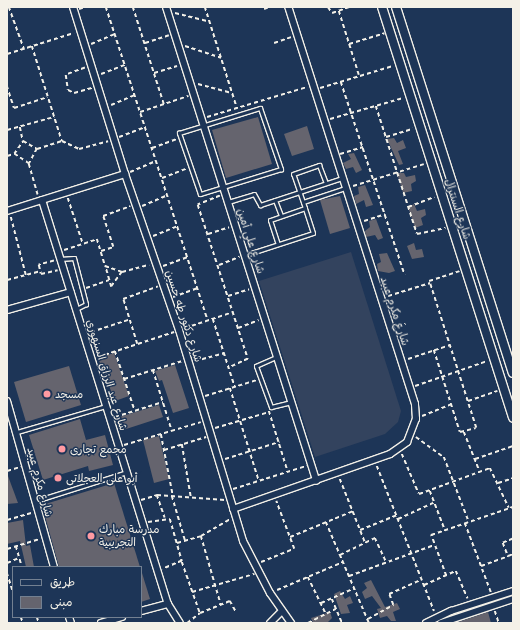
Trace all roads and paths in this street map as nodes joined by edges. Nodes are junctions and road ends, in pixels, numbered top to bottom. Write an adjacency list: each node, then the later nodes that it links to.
1 (73, 7): 16 (street, شارع دكتور طه حسين)
2 (106, 7): 18 (path)
3 (133, 7): 21 (path)
4 (205, 7): 15 (path)
5 (269, 7): 13 (path)
6 (288, 7): 20 (street, شارع مكرم عبيد)
7 (328, 7): 14 (path)
8 (349, 7): 14 (path)
9 (382, 7): 17 (street, شارع السنترال)
10 (396, 7): 152 (street, شارع السنترال)
11 (8, 8): 27 (path)
12 (166, 9): 15 (path); 19 (street, شارع علي أمين)
13 (264, 9)
14 (338, 10): 24 (path)
15 (210, 22): 29 (path)
16 (80, 31): 25 (path); 26 (street, شارع دكتور طه حسين)
17 (390, 31): 24 (path); 31 (street, شارع السنترال)
18 (115, 34): 26 (path); 32 (path)
19 (174, 34): 21 (path); 23 (street, شارع علي أمين)
20 (297, 35): 22 (path); 41 (street, شارع مكرم عبيد)
21 (144, 43): 34 (path)
22 (274, 43)
23 (178, 44): 29 (path); 30 (street, شارع علي أمين)
24 (349, 44): 35 (path)
25 (32, 46): 27 (path); 46 (path)
26 (85, 46): 33 (street, شارع دكتور طه حسين)
27 (24, 49): 28 (path)
28 (7, 54)
29 (221, 58): 42 (path)
30 (184, 63): 34 (path); 37 (street, شارع علي أمين)
31 (400, 63): 35 (path); 45 (street, شارع السنترال)
32 (125, 65): 36 (path); 43 (path)
33 (91, 66): 36 (street, شارع دكتور طه حسين); 40 (path)
34 (154, 73): 47 (path)
35 (359, 76): 38 (path)
36 (94, 77): 40 (street, شارع دكتور طه حسين)
37 (189, 81): 42 (path); 44 (street, شارع علي أمين)
38 (341, 82): 41 (path); 52 (path)
39 (7, 86): 46 (path)
40 (97, 86): 49 (street, شارع دكتور طه حسين)
41 (313, 87): 50 (path); 54 (street, شارع مكرم عبيد)
42 (232, 93): 50 (path)
43 (135, 95): 49 (path); 51 (path)
44 (194, 95): 47 (path); 55 (street, شارع علي أمين)
45 (411, 96): 48 (path); 57 (street, شارع السنترال)
46 (48, 97): 53 (path)
47 (164, 104): 51 (path)
48 (376, 106): 52 (path); 60 (path)
49 (104, 107): 62 (street, شارع دكتور طه حسين)
50 (237, 108): 55 (path)
51 (140, 112): 56 (path)
52 (353, 112): 54 (path); 65 (path)
53 (54, 117): 58 (path); 64 (path)
54 (324, 121): 69 (street, شارع مكرم عبيد)
55 (202, 122): 61 (lane); 82 (street, شارع علي أمين); 82 (lane)
56 (145, 126): 62 (path); 66 (path)
57 (420, 126): 60 (path); 72 (street, شارع السنترال)
58 (20, 127): 59 (path); 63 (path)
59 (7, 130)
60 (386, 137): 75 (path)
61 (180, 138): 66 (path); 74 (lane)
62 (114, 139): 64 (path); 76 (street, شارع دكتور طه حسين)
63 (23, 141): 67 (path); 68 (path)
64 (62, 142): 67 (path)
65 (363, 147): 69 (path); 79 (path)
66 (152, 148): 71 (path)
67 (37, 149): 73 (path)
68 (14, 154): 70 (path); 73 (path)
69 (335, 155): 78 (street, شارع مكرم عبيد)
70 (7, 156)
71 (156, 161): 76 (path); 77 (path)
72 (432, 162): 75 (path); 85 (street, شارع السنترال)
73 (29, 164): 87 (path)
74 (190, 168): 77 (path); 82 (lane)
75 (397, 172): 79 (path); 92 (path)
76 (125, 174): 83 (street); 91 (street, شارع دكتور طه حسين)
77 (162, 178): 86 (path)
78 (342, 178): 80 (lane); 81 (street, شارع مكرم عبيد)
79 (373, 180): 81 (path); 95 (path)
80 (326, 183): 84 (lane); 84 (lane)
81 (345, 188): 90 (lane); 97 (street, شارع مكرم عبيد)
82 (224, 191): 89 (street, شارع علي أمين); 101 (path)
83 (66, 192): 87 (street); 103 (path)
84 (299, 192): 88 (lane); 90 (lane)
85 (442, 194): 92 (path); 100 (street, شارع السنترال)
86 (168, 195): 91 (path); 99 (path)
87 (41, 200): 94 (street); 107 (street, شارع عبد الرزاق السنهوري)
88 (275, 200): 89 (lane); 96 (lane)
89 (228, 202): 98 (street, شارع علي أمين)
90 (303, 202): 93 (lane)
91 (136, 206): 102 (street, شارع دكتور طه حسين); 105 (path)
92 (408, 207): 100 (path)
93 (305, 208): 96 (lane); 104 (lane)
94 (8, 211): 116 (path)
95 (385, 214): 97 (path); 117 (path)
96 (281, 216): 104 (lane)
97 (356, 223): 128 (street, شارع مكرم عبيد)
98 (235, 224): 101 (path); 106 (street, شارع علي أمين)
99 (178, 226): 102 (path); 108 (path)
100 (452, 226): 113 (street, شارع السنترال)
101 (208, 234): 109 (path)
102 (148, 238): 111 (street, شارع دكتور طه حسين)
103 (83, 244): 105 (path); 107 (path)
104 (278, 244): 106 (lane)
105 (101, 251): 110 (path)
106 (245, 255): 109 (path); 122 (street, شارع علي أمين)
107 (59, 256): 112 (street, شارع عبد الرزاق السنهوري); 114 (path); 124 (lane)
108 (188, 257): 111 (path); 123 (path)
109 (218, 265): 126 (path)
110 (105, 266): 115 (path); 119 (path)
111 (158, 266): 115 (path); 121 (street, شارع دكتور طه حسين)
112 (63, 268): 114 (path); 125 (street, شارع عبد الرزاق السنهوري)
113 (466, 268): 120 (path); 146 (street, شارع السنترال)
114 (40, 270): 116 (path)
115 (122, 272): 119 (path)
116 (26, 275): 118 (path)
117 (405, 275)
118 (7, 280)
119 (109, 280): 124 (path)
120 (430, 283): 128 (path); 140 (path)
121 (164, 284): 127 (street, شارع دكتور طه حسين); 134 (path)
122 (255, 287): 126 (path); 132 (street, شارع علي أمين)
123 (198, 288): 127 (path); 135 (path)
124 (82, 290): 129 (lane)
125 (71, 292): 129 (street, شارع عبد الرزاق السنهوري); 130 (street)
126 (228, 296): 131 (path)
127 (169, 299): 137 (street, شارع دكتور طه حسين)
128 (380, 299): 148 (street, شارع مكرم عبيد)
129 (76, 309): 138 (street, شارع عبد الرزاق السنهوري)
130 (7, 310)
131 (233, 312): 133 (path); 136 (path)
132 (265, 318): 136 (path); 144 (street, شارع علي أمين)
133 (213, 319): 135 (path); 143 (path)
134 (129, 320): 138 (path); 139 (path)
135 (208, 320): 137 (path)
136 (238, 328): 149 (path)
137 (179, 330): 139 (path); 147 (street, شارع دكتور طه حسين)
138 (84, 334): 145 (street, شارع عبد الرزاق السنهوري)
139 (137, 344): 142 (path)
140 (450, 345): 141 (path); 151 (path)
141 (434, 350): 148 (path); 153 (path)
142 (115, 351): 145 (path); 154 (path)
143 (224, 352): 147 (path); 149 (path)
144 (277, 357): 164 (street, شارع علي أمين); 164 (lane)
145 (92, 359): 166 (street, شارع عبد الرزاق السنهوري)
146 (494, 359): 151 (path); 159 (street, شارع السنترال)
147 (188, 361): 150 (path); 160 (street, شارع دكتور طه حسين)
148 (400, 361): 158 (street, شارع مكرم عبيد)
149 (229, 368): 156 (path)
150 (153, 370): 154 (path); 163 (path)
151 (458, 371): 153 (path); 162 (path)
152 (513, 373)
153 (442, 376): 158 (path); 165 (path)
154 (124, 379): 168 (path)
155 (259, 381): 156 (path)
156 (235, 387): 157 (path)
157 (230, 388): 160 (path); 174 (path)
158 (410, 388): 172 (street, شارع مكرم عبيد)
159 (504, 389): 162 (path); 170 (street, شارع السنترال)
160 (200, 398): 173 (street, شارع دكتور طه حسين)
161 (7, 401): 176 (street, شارع مكرم عبيد)
162 (468, 401): 178 (path)
163 (163, 402): 168 (path); 175 (path)
164 (292, 402): 191 (street, شارع علي أمين)
165 (451, 404): 172 (path); 178 (path)
166 (106, 406): 171 (street, شارع عبد الرزاق السنهوري); 176 (lane)
167 (267, 406): 169 (path)
168 (135, 411): 171 (path)
169 (269, 412): 174 (path); 181 (path)
170 (513, 418)
171 (110, 419): 183 (street, شارع عبد الرزاق السنهوري)
172 (416, 419): 180 (street, شارع مكرم عبيد)
173 (207, 421): 175 (path); 177 (street, شارع دكتور طه حسين)
174 (240, 421): 177 (path); 187 (path)
175 (172, 431): 179 (path)
176 (17, 432): 192 (street, شارع مكرم عبيد)
177 (211, 432): 182 (path); 190 (street, شارع دكتور طه حسين)
178 (464, 432): 188 (path)
179 (161, 434): 183 (path); 186 (path)
180 (412, 434): 185 (street, شارع مكرم عبيد); 201 (path)
181 (279, 442): 187 (path); 195 (path)
182 (182, 444): 186 (path); 208 (path)
183 (119, 446): 194 (street, شارع عبد الرزاق السنهوري)
184 (513, 446): 188 (path)
185 (400, 448): 189 (street, شارع مكرم عبيد); 204 (path)
186 (164, 450): 207 (path)
187 (250, 452): 190 (path); 199 (path)
188 (475, 459): 196 (path)
189 (375, 460): 197 (street, شارع مكرم عبيد); 218 (path)
190 (219, 461): 203 (street, شارع دكتور طه حسين)
191 (312, 465): 195 (path); 200 (street, شارع علي أمين)
192 (26, 466): 193 (path); 209 (street, شارع مكرم عبيد)
193 (7, 471)
194 (127, 472): 209 (lane); 210 (street, شارع عبد الرزاق السنهوري)
195 (288, 472): 199 (path)
196 (480, 472): 201 (path); 202 (path)
197 (338, 473): 200 (street, شارع مكرم عبيد); 217 (path)
198 (513, 478): 202 (path)
199 (259, 481): 203 (path)
200 (316, 481): 206 (street, شارع مكرم عبيد)
201 (454, 482): 204 (path); 224 (path)
202 (498, 483): 214 (path)
203 (228, 491): 211 (street, شارع دكتور طه حسين)
204 (430, 491): 212 (path)
205 (157, 495): 207 (path); 210 (path); 220 (path)
206 (274, 495): 215 (street, شارع مكرم عبيد); 231 (path)
207 (173, 496): 208 (path); 233 (path)
208 (191, 497): 211 (path)
209 (35, 501): 216 (street, شارع مكرم عبيد)
210 (136, 501): 225 (street, شارع عبد الرزاق السنهوري)
211 (230, 501): 215 (street, شارع دكتور طه حسين)
212 (435, 502): 221 (path); 228 (path)
213 (513, 507): 214 (path)
214 (509, 508): 224 (path)
215 (233, 509): 219 (street, شارع دكتور طه حسين)
216 (38, 511): 222 (path); 230 (street, شارع مكرم عبيد)
217 (353, 511): 223 (path); 227 (path)
218 (397, 515): 221 (path); 227 (path)
219 (235, 516): 229 (path); 248 (street, شارع دكتور طه حسين)
220 (165, 518): 225 (path); 235 (path)
221 (398, 519): 240 (path)
222 (7, 520)
223 (326, 522): 231 (path); 239 (path)
224 (469, 522): 226 (path)
225 (143, 523): 252 (street, شارع عبد الرزاق السنهوري)
226 (465, 523): 228 (path); 251 (path)
227 (360, 530): 234 (path)
228 (445, 530): 236 (path)
229 (201, 536): 233 (path); 262 (path)
230 (45, 537): 237 (path); 250 (street, شارع مكرم عبيد)
231 (289, 537): 248 (path)
232 (513, 539): 242 (path)
233 (186, 540): 235 (path)
234 (365, 542): 239 (path); 247 (path)
235 (178, 543): 245 (path)
236 (434, 545): 240 (path); 256 (path)
237 (16, 546): 238 (path); 243 (path)
238 (7, 549)
239 (340, 554): 246 (path)
240 (412, 554): 247 (path); 259 (path)
241 (513, 554): 242 (path)
242 (508, 556): 251 (path)
243 (19, 558): 244 (path); 249 (path)
244 (7, 562)
245 (182, 562): 252 (path); 266 (path)
246 (343, 562): 255 (path); 257 (path)
247 (386, 563): 255 (path)
248 (254, 565): 254 (street, شارع دكتور طه حسين)
249 (22, 566)
250 (54, 566)
251 (481, 566): 269 (path)
252 (158, 570): 272 (street, شارع عبد الرزاق السنهوري)
253 (7, 573): 260 (path)
254 (258, 573): 262 (path); 267 (street, شارع دكتور طه حسين)
255 (349, 576): 263 (path)
256 (446, 576): 261 (path); 273 (path)
257 (308, 577): 267 (path); 271 (path)
258 (12, 578): 260 (path)
259 (422, 579): 261 (path); 284 (path)
260 (9, 580): 264 (path)
261 (424, 585): 283 (path)
262 (215, 586): 266 (path); 274 (path)
263 (354, 588): 268 (path); 284 (path)
264 (12, 589)
265 (513, 591): 269 (street)
266 (192, 592): 280 (path)
267 (270, 593): 277 (street, شارع دكتور طه حسين)
268 (332, 598): 271 (path); 276 (path)
269 (493, 598): 273 (street)
270 (513, 599): 275 (street)
271 (320, 603): 281 (path)
272 (168, 604): 278 (street); 288 (street, شارع عبد الرزاق السنهوري)
273 (471, 604): 283 (street)
274 (221, 605): 279 (path); 280 (path)
275 (493, 605): 296 (street); 297 (path)
276 (336, 609): 281 (path); 293 (path)
277 (282, 611): 290 (street); 291 (street, شارع دكتور طه حسين)
278 (142, 612)
279 (236, 612)
280 (200, 613): 289 (path)
281 (326, 614): 292 (path)
282 (118, 618): 287 (street)
283 (437, 618): 295 (street)
284 (367, 619): 294 (path)
285 (39, 622): 286 (path)
286 (35, 623)
287 (101, 623)
288 (180, 623)
289 (187, 623)
290 (270, 623)
291 (290, 623)
292 (308, 623)
293 (342, 623)
294 (369, 623)
295 (426, 623)
296 (441, 623)
297 (499, 623)

